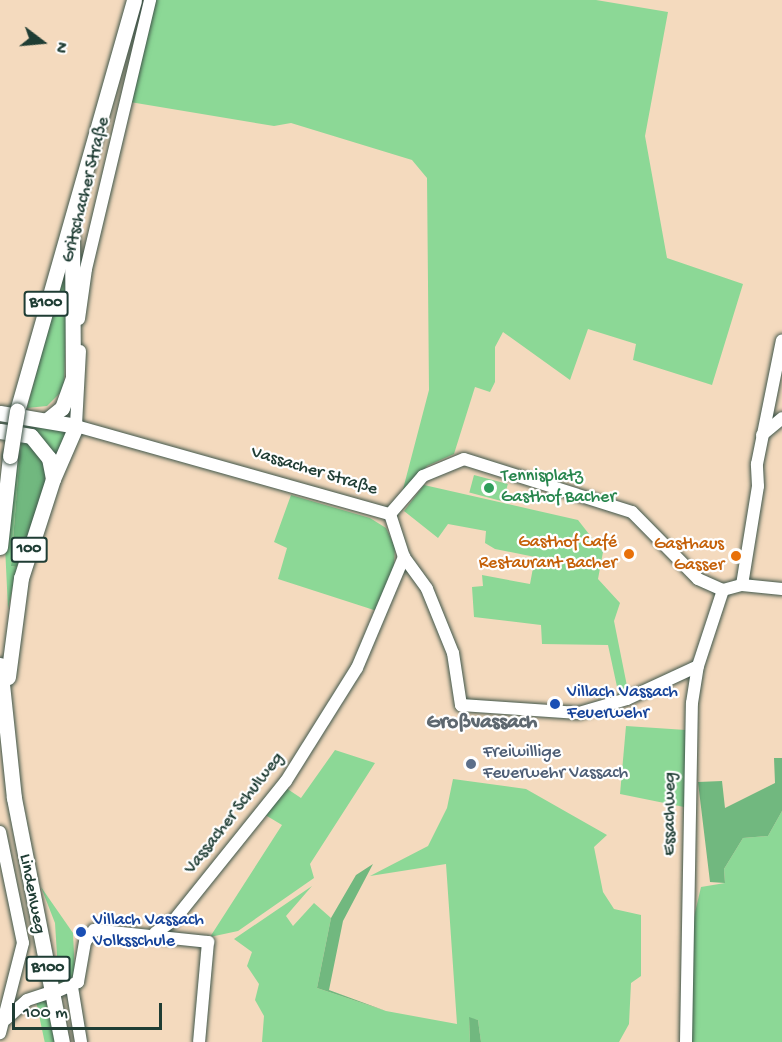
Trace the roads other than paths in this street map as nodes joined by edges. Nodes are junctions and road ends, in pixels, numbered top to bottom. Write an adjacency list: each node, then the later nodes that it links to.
1 (134, 0): 3 (main road, B100)
2 (150, 0): 8 (street, Gritschacher Straße)
3 (72, 219): 7 (main road); 11 (main road, B100)
4 (782, 340): 10 (street)
5 (0, 413): 7 (main road, Vassacher Straße)
6 (782, 418): 10 (street)
7 (47, 420): 8 (main road, Vassacher Straße)
8 (76, 426): 12 (main road, 100); 13 (street, Vassacher Straße)
9 (0, 431): 12 (main road)
10 (762, 435): 16 (street)
11 (5, 453): 14 (main road)
12 (53, 478): 21 (main road, 100)
13 (390, 514): 15 (street); 18 (street, Vassacher Straße)
14 (0, 547)
15 (404, 556): 20 (street); 25 (street, Vassacher Schulweg)
16 (742, 585): 17 (street); 18 (street)
17 (782, 589)
18 (723, 590): 20 (street, Essachweg)
19 (0, 665): 21 (main road, B100)
20 (698, 666): 34 (street, Essachweg)
21 (2, 703): 23 (main road, B100)
22 (0, 760): 23 (main road)
23 (14, 798): 31 (main road, B100)
24 (0, 832): 26 (street, Lindenweg)
25 (155, 933): 27 (street); 33 (street)
26 (19, 972): 28 (street); 29 (street, Lindenweg)
27 (72, 987): 28 (street); 32 (street)
28 (47, 994): 29 (street)
29 (5, 1020): 30 (street, Lindenweg)
30 (0, 1033)
31 (62, 1042)
32 (81, 1042)
33 (199, 1042)
34 (686, 1042)

